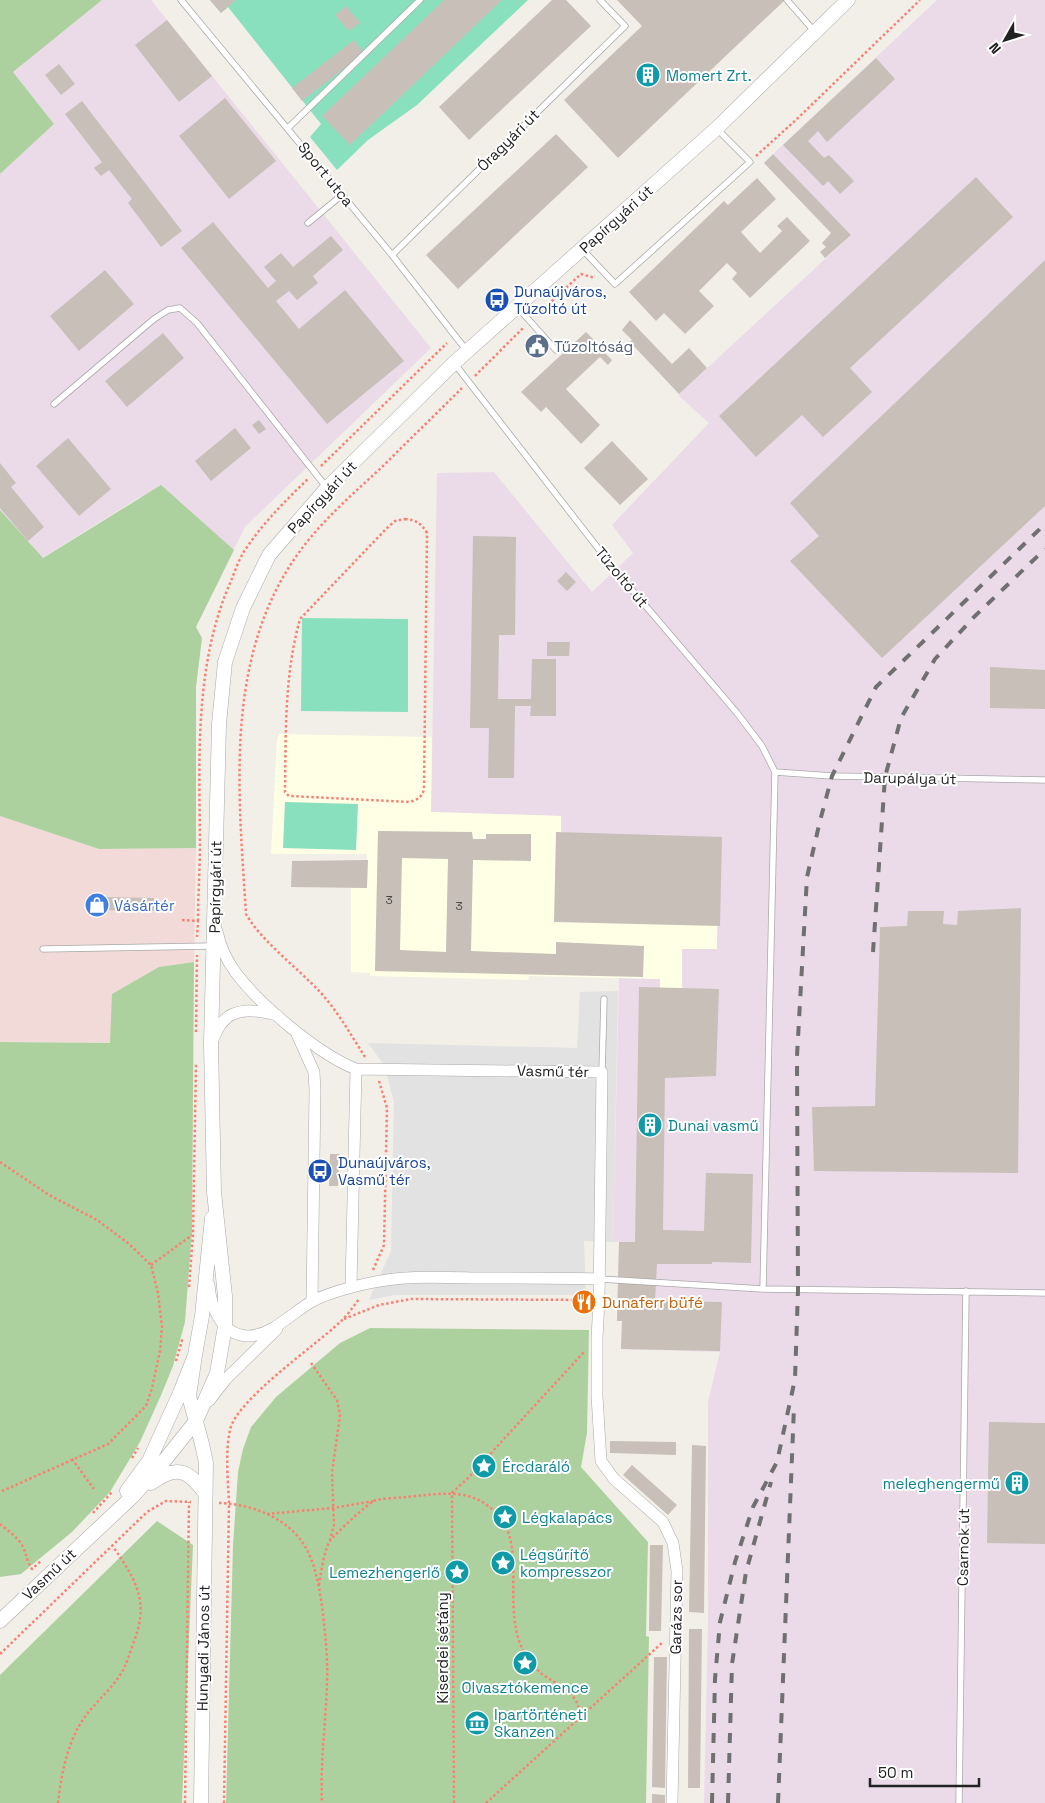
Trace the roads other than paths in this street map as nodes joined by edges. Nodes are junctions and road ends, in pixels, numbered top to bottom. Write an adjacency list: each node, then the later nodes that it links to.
1 (181, 0): 7 (lane, Sport utca)
2 (420, 0): 7 (lane)
3 (600, 0): 12 (lane, Óragyári út)
4 (787, 0): 6 (lane)
5 (848, 0): 6 (street, Papírgyári út)
6 (815, 32): 8 (street, Papírgyári út)
7 (288, 128): 9 (lane, Sport utca)
8 (717, 128): 11 (street, Papírgyári út); 11 (lane)
9 (342, 195): 10 (lane); 12 (lane, Sport utca)
10 (308, 223)
11 (582, 249): 13 (street, Papírgyári út)
12 (392, 255): 15 (lane, Sport utca)
13 (517, 307): 14 (lane); 15 (street, Papírgyári út)
14 (556, 350)
15 (467, 351): 16 (street, Papírgyári út)
16 (454, 363): 18 (street, Papírgyári út); 19 (lane, Tűzoltó út)
17 (54, 404): 18 (lane)
18 (326, 488): 21 (street, Papírgyári út)
19 (775, 772): 20 (lane, Darupálya út); 34 (lane)
20 (1045, 780)
21 (214, 919): 22 (street, Papírgyári út); 25 (street, Vasmű tér)
22 (214, 946): 23 (lane); 27 (street, Papírgyári út)
23 (43, 949)
24 (604, 999): 29 (lane)
25 (277, 1015): 26 (street, Vasmű tér); 27 (street)
26 (296, 1031): 28 (street, Vasmű tér); 37 (street)
27 (212, 1043): 30 (street, Papírgyári út)
28 (356, 1069): 29 (street, Vasmű tér); 33 (street)
29 (602, 1072): 32 (street, Vasmű tér)
30 (214, 1192): 31 (street); 39 (street)
31 (208, 1261): 39 (street); 40 (street)
32 (600, 1279): 33 (street); 34 (lane); 42 (street, Vasmű tér)
33 (351, 1287): 37 (street)
34 (763, 1289): 35 (lane)
35 (966, 1291): 36 (lane); 49 (lane, Csarnok út)
36 (1045, 1293)
37 (312, 1301): 38 (street)
38 (287, 1319): 39 (street); 41 (street)
39 (225, 1326): 41 (street)
40 (195, 1355): 41 (street); 45 (street)
41 (196, 1421): 43 (street); 44 (street, Hunyadi János út)
42 (601, 1461): 48 (street, Garázs sor)
43 (132, 1497): 44 (street); 45 (street)
44 (205, 1498): 47 (street, Hunyadi János út)
45 (98, 1527): 46 (street, Vasmű út)
46 (0, 1621)
47 (201, 1803)
48 (672, 1803)
49 (959, 1803)

